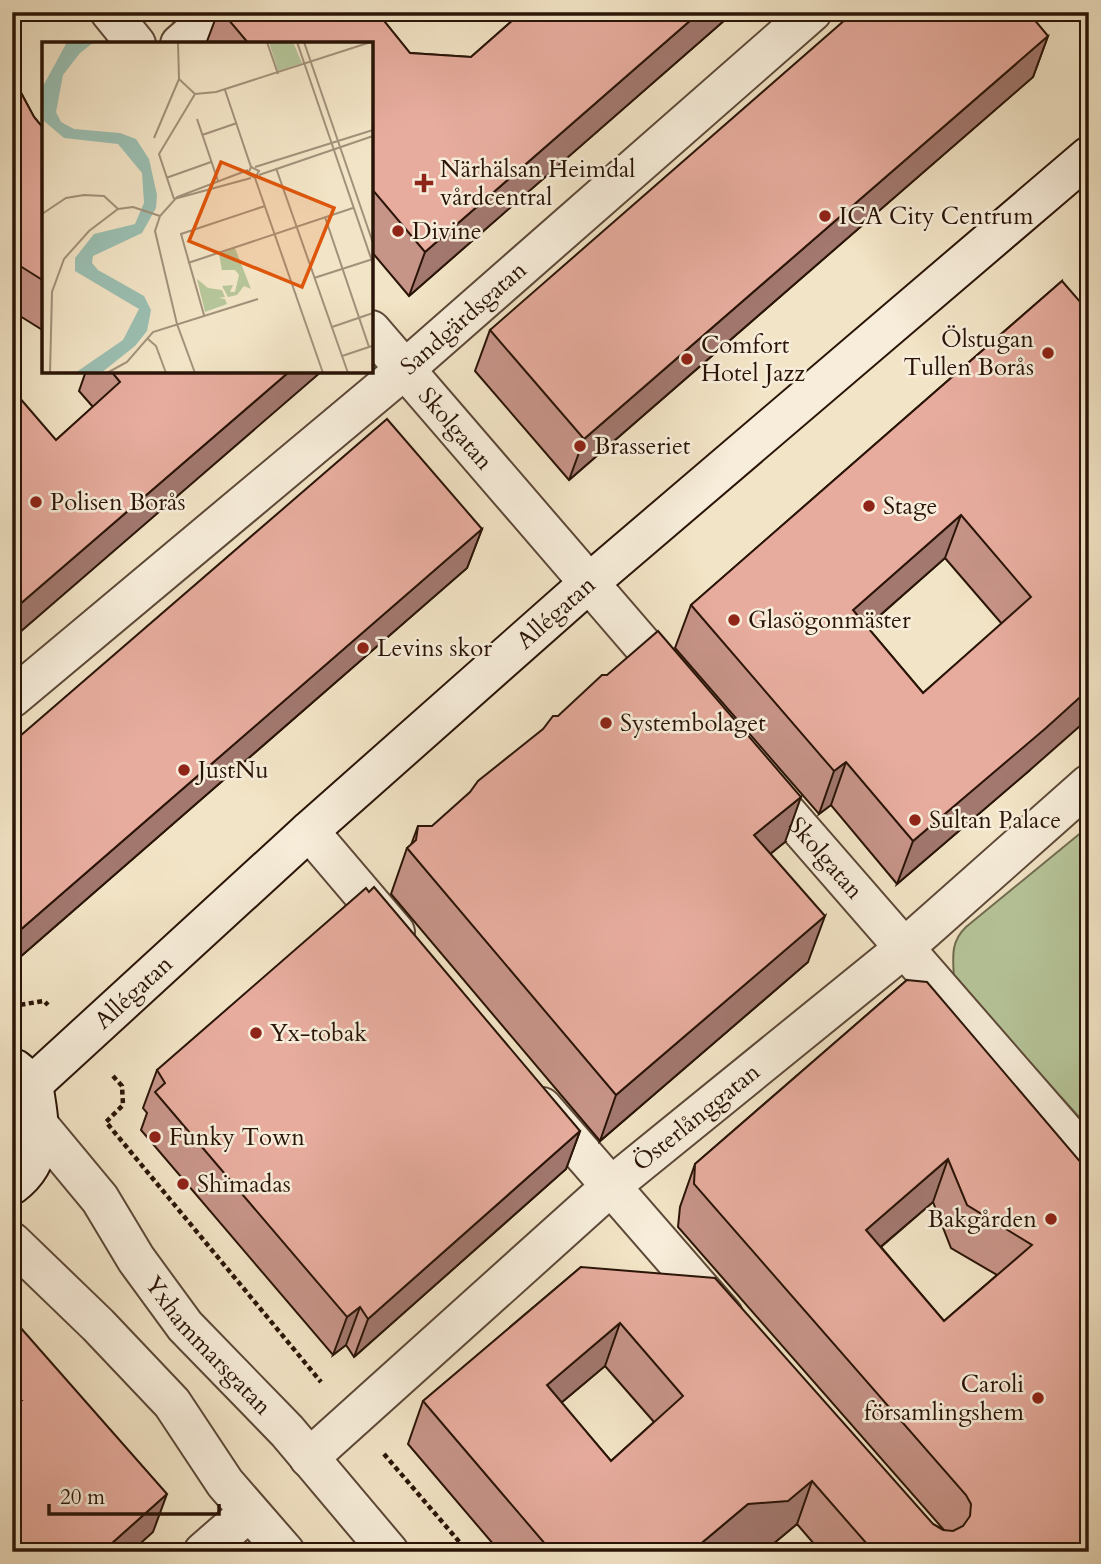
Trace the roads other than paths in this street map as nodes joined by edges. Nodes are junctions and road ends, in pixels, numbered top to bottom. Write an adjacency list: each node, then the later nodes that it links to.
1 (110, 12): 4 (street)
2 (217, 12): 5 (street)
3 (812, 12): 8 (street, Sandgärdsgatan)
4 (134, 42)
5 (182, 42)
6 (1089, 156): 9 (street, Allégatan)
7 (373, 332): 8 (street, Skolgatan)
8 (404, 370): 9 (street, Skolgatan); 10 (street, Sandgärdsgatan)
9 (589, 583): 11 (street, Skolgatan); 14 (street, Allégatan)
10 (12, 698)
11 (696, 708)
12 (732, 750): 15 (street, Skolgatan)
13 (1089, 784): 15 (street, Österlånggatan)
14 (309, 831): 16 (street); 17 (street, Allégatan)
15 (903, 948): 20 (street, Skolgatan); 22 (street, Österlånggatan)
16 (415, 956)
17 (23, 1076): 19 (street, Allégatan)
18 (522, 1082): 22 (street)
19 (41, 1128): 21 (street, Allégatan); 25 (street, Yxhammarsgatan)
20 (1089, 1160)
21 (12, 1185)
22 (610, 1187): 24 (street); 25 (street, Österlånggatan)
23 (12, 1242): 26 (street)
24 (749, 1343)
25 (309, 1458): 29 (street, Yxhammarsgatan)
26 (249, 1511): 27 (street); 28 (street)
27 (203, 1552)
28 (285, 1552)
29 (389, 1552)

